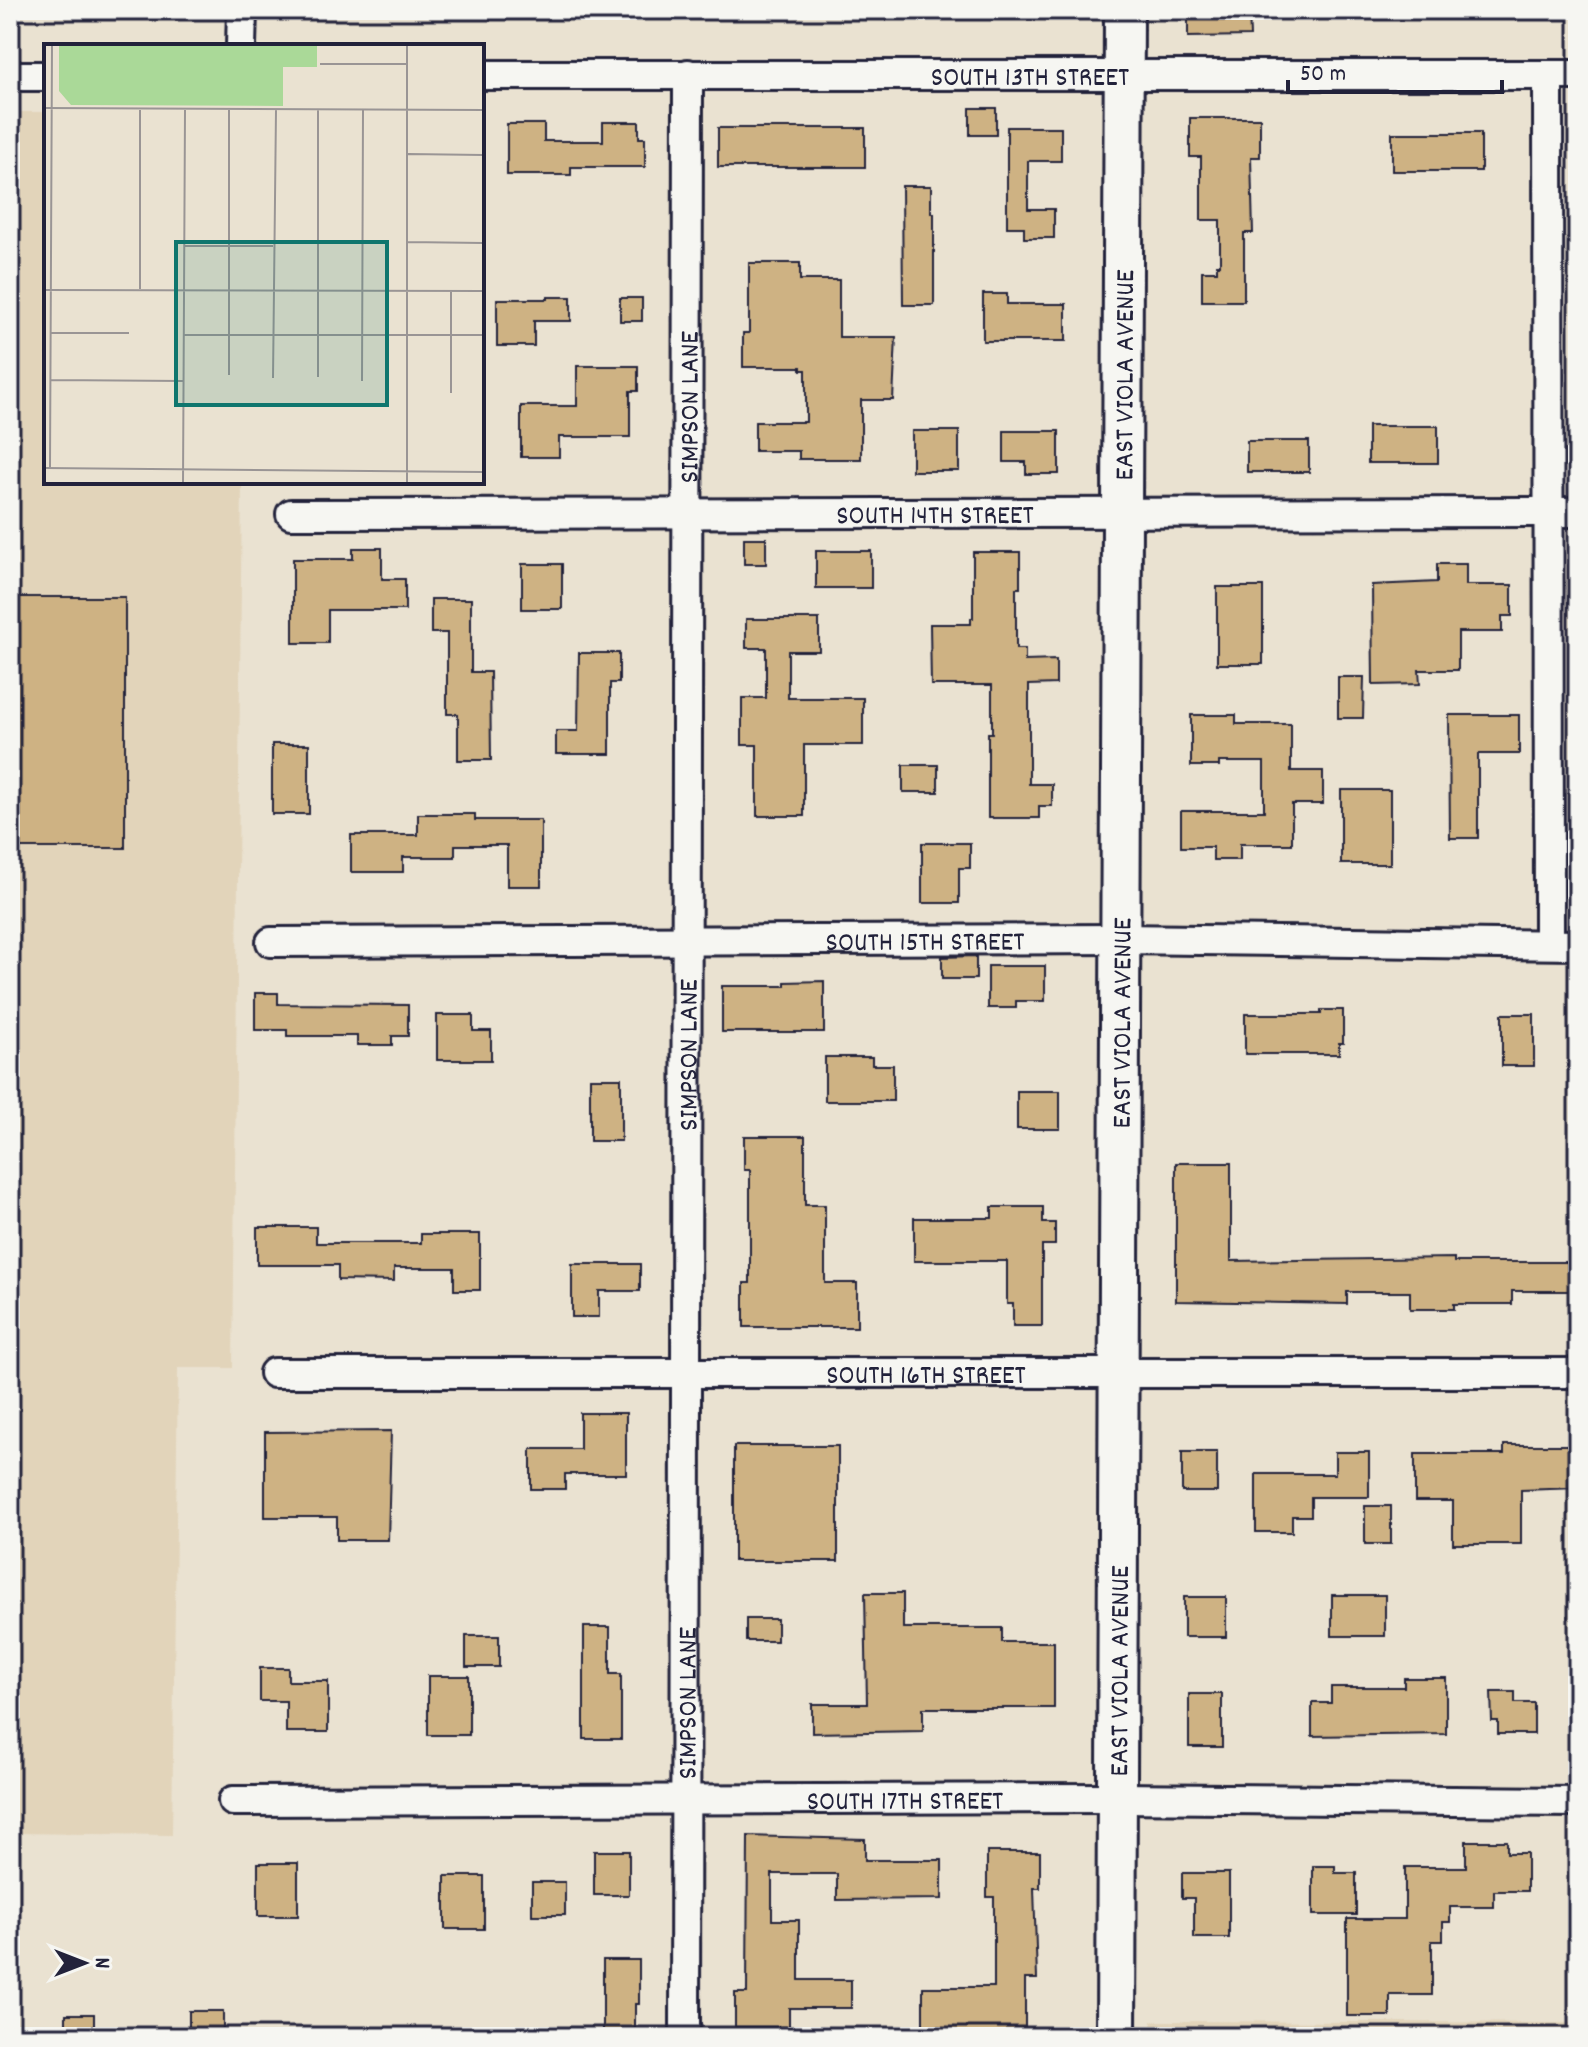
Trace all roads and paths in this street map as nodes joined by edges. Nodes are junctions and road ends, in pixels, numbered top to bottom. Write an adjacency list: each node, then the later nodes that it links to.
1 (242, 10): 3 (street)
2 (1124, 10): 4 (street, EAST VIOLA AVENUE)
3 (241, 44)
4 (1123, 73): 5 (street, SOUTH 13TH STREET); 7 (street, SOUTH 13TH STREET); 12 (street, EAST VIOLA AVENUE)
5 (688, 74): 6 (street, SOUTH 13TH STREET); 11 (street, SIMPSON LANE)
6 (484, 75)
7 (1548, 75): 8 (street, SOUTH 13TH STREET); 13 (street)
8 (1578, 75)
9 (10, 76): 10 (street)
10 (44, 76)
11 (686, 512): 12 (street, SOUTH 14TH STREET); 15 (street, SOUTH 14TH STREET); 16 (street, SIMPSON LANE)
12 (1120, 512): 13 (street, SOUTH 14TH STREET); 17 (street, EAST VIOLA AVENUE)
13 (1549, 512): 14 (street, SOUTH 14TH STREET); 19 (street)
14 (1578, 512)
15 (291, 514)
16 (686, 939): 17 (street, SOUTH 15TH STREET); 18 (street, SOUTH 15TH STREET); 22 (street, SIMPSON LANE)
17 (1119, 939): 19 (street, SOUTH 15TH STREET); 21 (street, EAST VIOLA AVENUE)
18 (271, 942)
19 (1549, 944): 20 (street, SOUTH 15TH STREET)
20 (1578, 945)
21 (1117, 1371): 22 (street, SOUTH 16TH STREET); 24 (street, SOUTH 16TH STREET); 25 (street, EAST VIOLA AVENUE)
22 (685, 1372): 23 (street, SOUTH 16TH STREET); 26 (street, SIMPSON LANE)
23 (274, 1373)
24 (1578, 1373)
25 (1117, 1798): 26 (street, SOUTH 17TH STREET); 28 (street, SOUTH 17TH STREET); 30 (street, EAST VIOLA AVENUE)
26 (686, 1799): 27 (street, SOUTH 17TH STREET); 29 (street, SIMPSON LANE)
27 (233, 1801)
28 (1578, 1802)
29 (685, 2037)
30 (1116, 2037)

